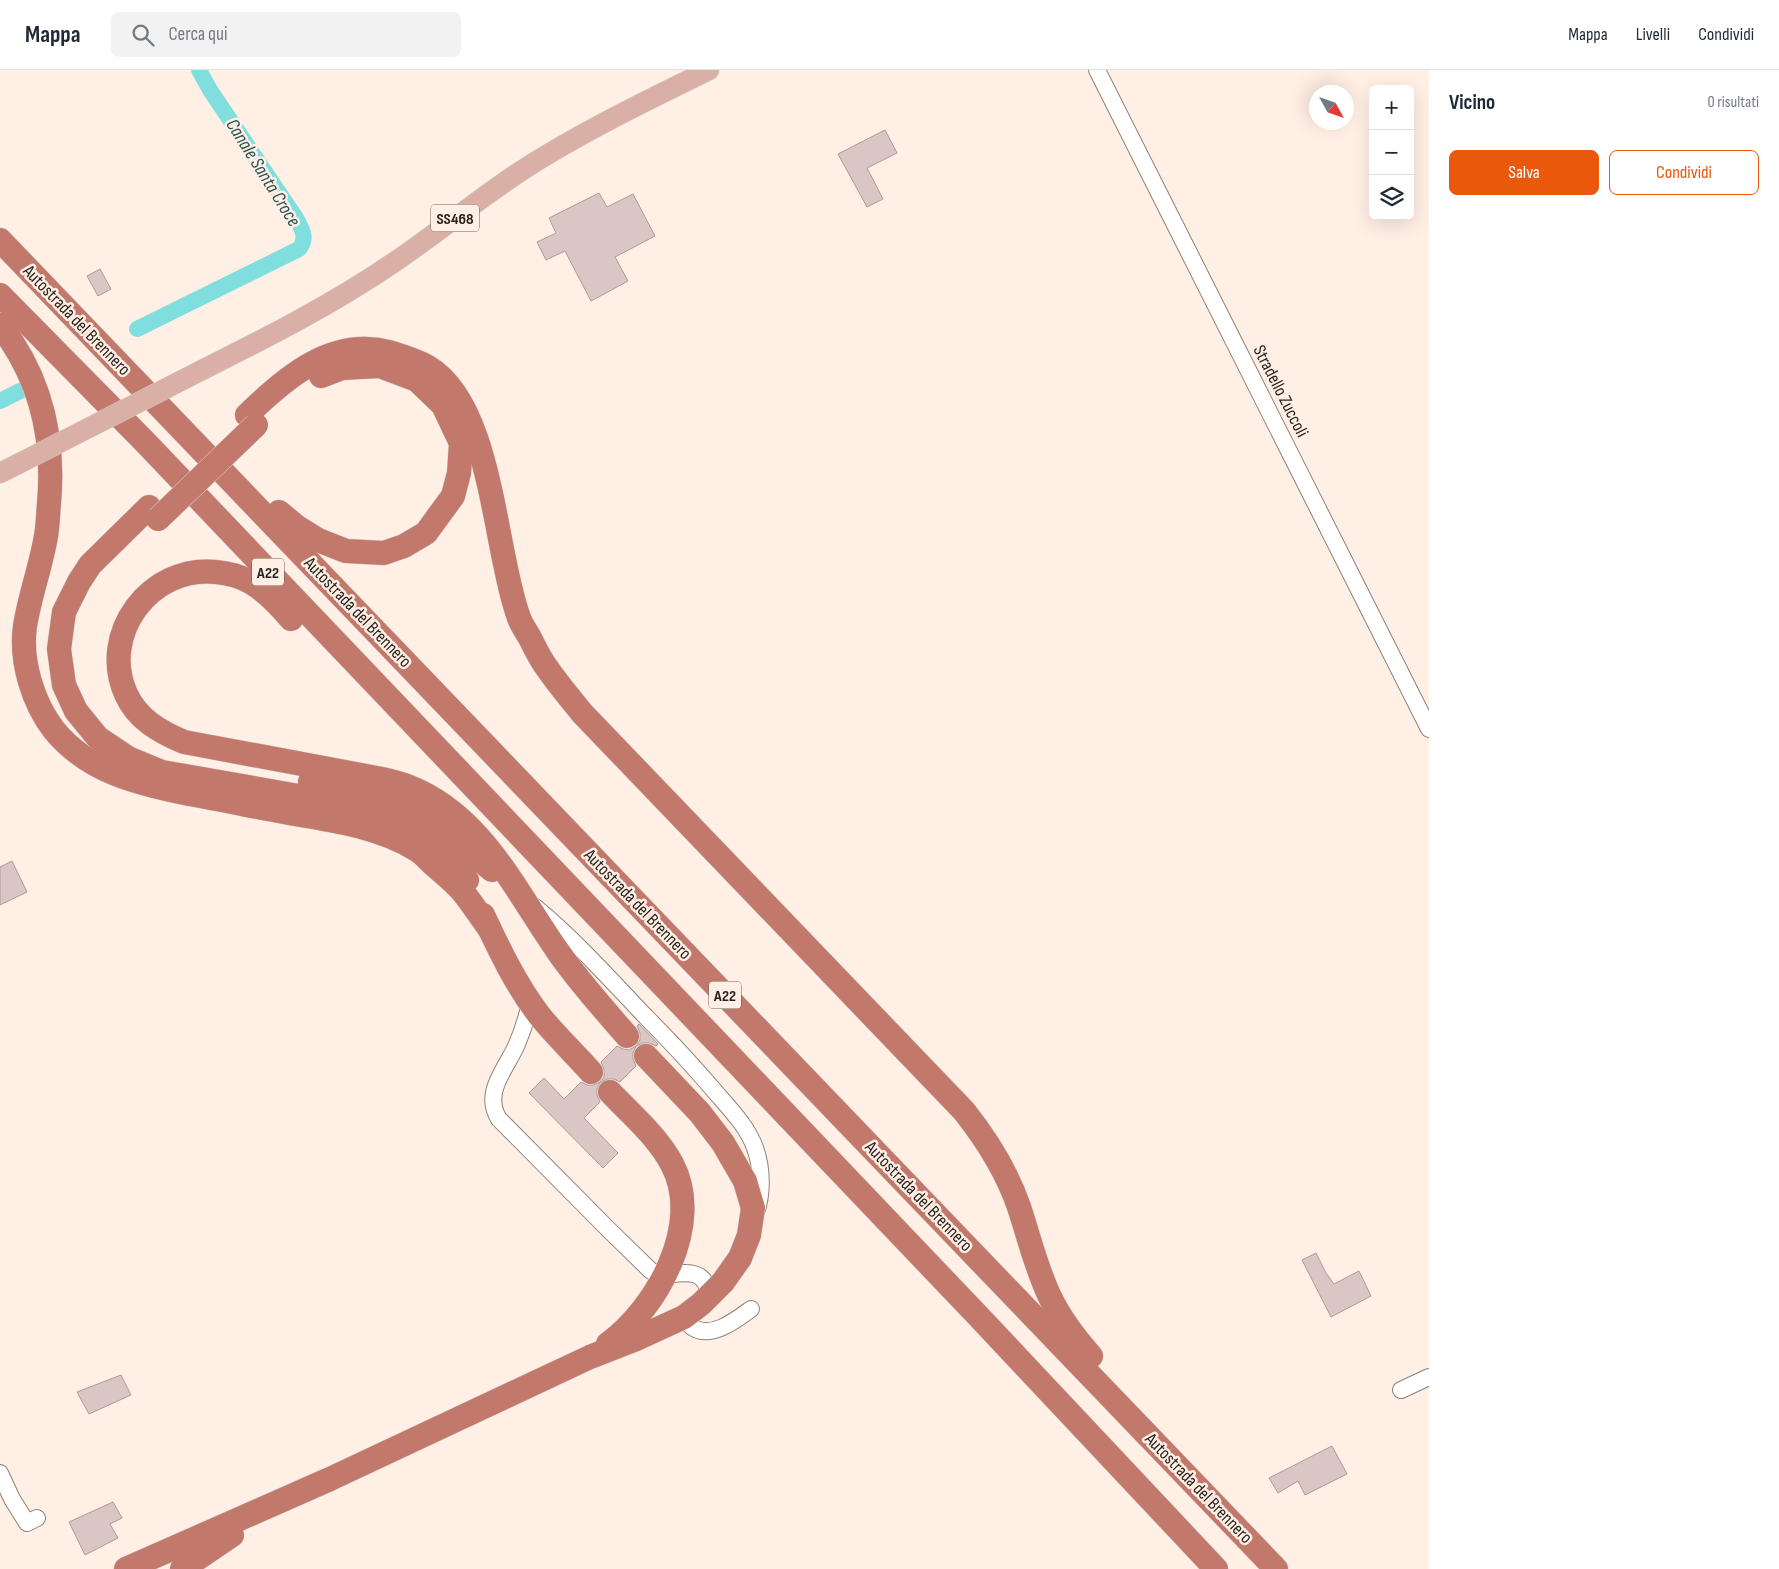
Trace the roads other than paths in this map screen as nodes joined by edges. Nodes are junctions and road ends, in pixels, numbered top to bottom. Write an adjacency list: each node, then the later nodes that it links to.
1 (709, 70): 8 (main road, SS468, bridge)
2 (1097, 70): 10 (street, Stradello Zuccoli)
3 (0, 240): 6 (highway, Autostrada del Brennero / A22)
4 (0, 295): 11 (highway, Autostrada del Brennero / A22)
5 (0, 325): 13 (highway)
6 (174, 420): 7 (highway); 29 (highway, Autostrada del Brennero / A22)
7 (251, 420): 9 (highway, bridge); 29 (highway)
8 (9, 469)
9 (154, 513): 12 (highway); 13 (highway)
10 (1429, 729)
11 (534, 852): 12 (highway); 33 (highway, Autostrada del Brennero / A22)
12 (520, 894): 15 (highway); 19 (street)
13 (489, 928): 14 (highway)
14 (530, 1003): 17 (highway); 20 (street)
15 (627, 1036)
16 (646, 1056): 19 (highway)
17 (591, 1072)
18 (610, 1092): 20 (highway)
19 (749, 1235): 21 (highway)
20 (663, 1277): 21 (street); 24 (highway)
21 (709, 1296): 23 (highway)
22 (751, 1309): 23 (street)
23 (684, 1317): 24 (highway)
24 (590, 1357): 28 (highway)
25 (1429, 1377): 26 (street)
26 (1401, 1390)
27 (0, 1473): 30 (street)
28 (330, 1479): 31 (highway); 32 (highway)
29 (1205, 1494): 34 (highway, Autostrada del Brennero / A22)
30 (36, 1518)
31 (133, 1567)
32 (182, 1569)
33 (1216, 1569)
34 (1276, 1569)

